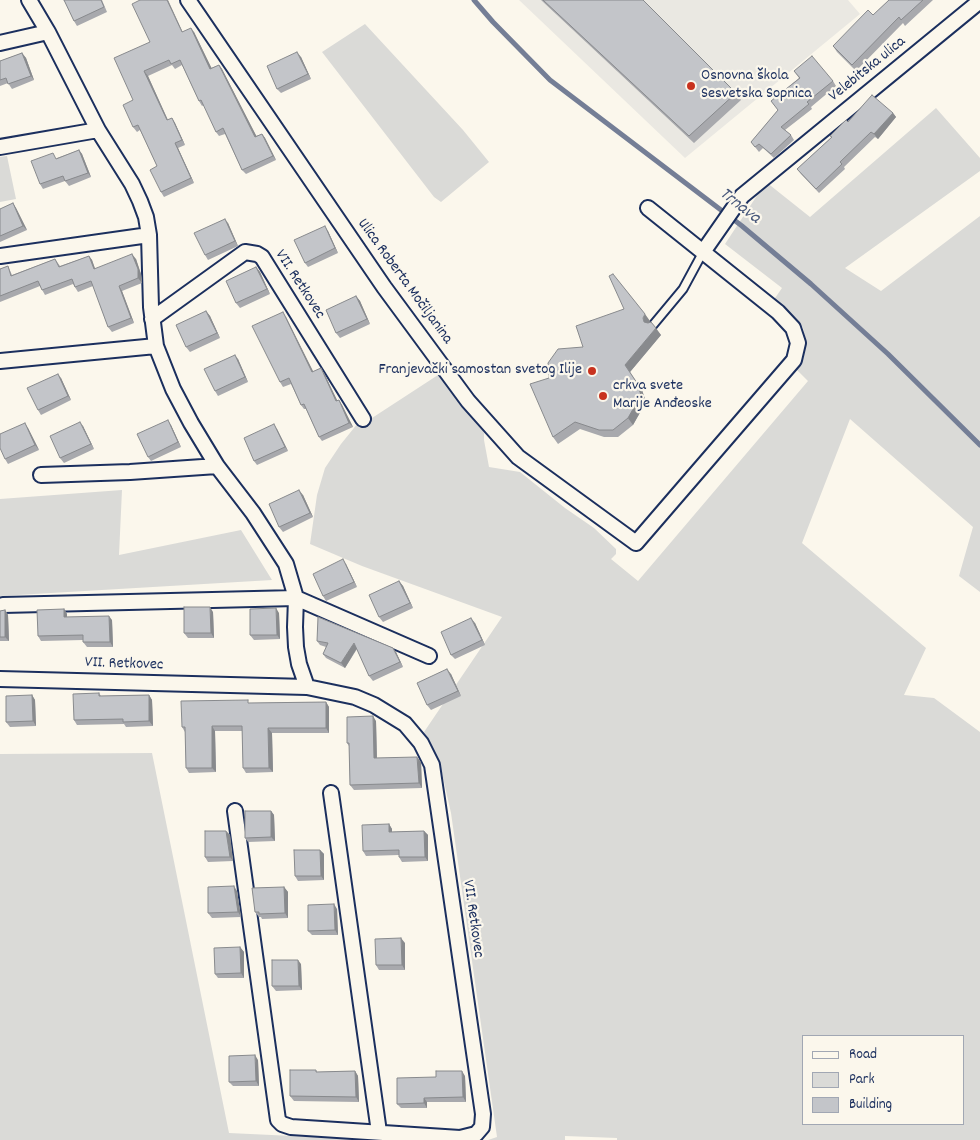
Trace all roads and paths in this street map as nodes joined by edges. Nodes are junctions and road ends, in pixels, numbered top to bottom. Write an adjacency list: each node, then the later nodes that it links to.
1 (29, 0): 4 (street)
2 (188, 0): 10 (street, Ulica Roberta Močiljanina)
3 (980, 1): 10 (street, Velebitska ulica)
4 (48, 32): 5 (street); 6 (street)
5 (0, 43)
6 (98, 130): 7 (street); 9 (street)
7 (0, 147)
8 (648, 208): 10 (street)
9 (150, 235): 11 (street); 12 (street)
10 (704, 252): 13 (lane)
11 (0, 256)
12 (152, 318): 14 (street); 16 (street, VII. Retkovec)
13 (653, 325)
14 (156, 346): 15 (street); 17 (street)
15 (0, 361)
16 (363, 419)
17 (217, 466): 18 (street); 19 (street)
18 (41, 475)
19 (296, 598): 20 (street); 21 (street); 23 (street)
20 (3, 605)
21 (429, 656)
22 (0, 679): 23 (street, VII. Retkovec)
23 (308, 688): 27 (street, VII. Retkovec)
24 (331, 794): 26 (street)
25 (235, 811): 26 (street, VII. Retkovec)
26 (379, 1132): 27 (street, VII. Retkovec)
27 (476, 1137)

